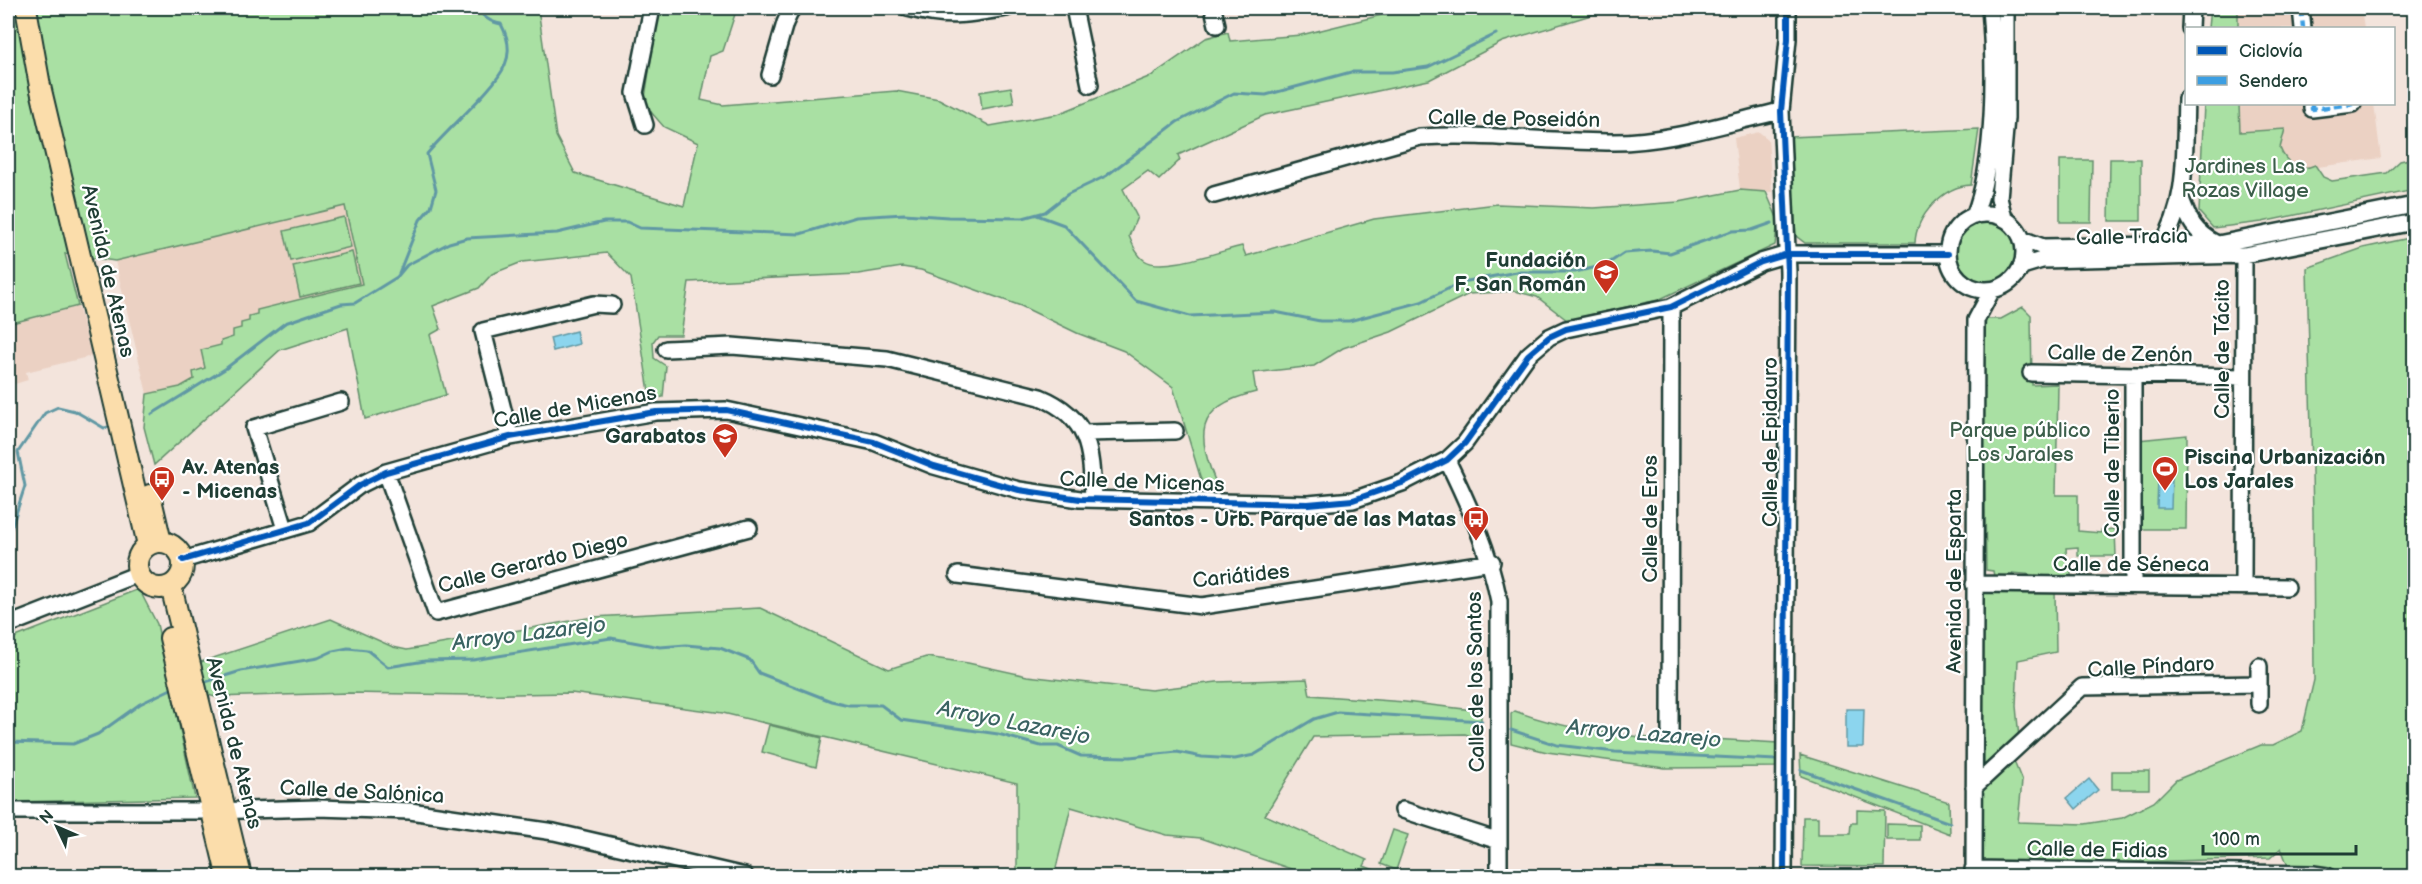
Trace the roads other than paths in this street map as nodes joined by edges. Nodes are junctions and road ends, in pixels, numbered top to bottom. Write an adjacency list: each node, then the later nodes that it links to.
1 (26, 8): 53 (main road, Avenida de Atenas)
2 (39, 8): 53 (main road, Avenida de Atenas)
3 (652, 8): 23 (street)
4 (792, 8): 17 (street)
5 (908, 8): 6 (street)
6 (1007, 8)
7 (1074, 8): 18 (street)
8 (1214, 8): 14 (street)
9 (1788, 8): 22 (street, Calle de Epidauro)
10 (1990, 8): 27 (street)
11 (2006, 8): 28 (street)
12 (2192, 8): 15 (street)
13 (2301, 8): 16 (street)
14 (1216, 25)
15 (2190, 27)
16 (2303, 27)
17 (770, 75)
18 (1090, 85)
19 (2187, 105): 25 (street)
20 (2312, 105): 21 (street)
21 (2345, 105)
22 (1781, 111): 24 (street, Calle de Poseidón); 33 (street, Calle de Epidauro)
23 (645, 125)
24 (1214, 195)
25 (2181, 199): 31 (street); 32 (street)
26 (2415, 205): 31 (street, Calle Tracia)
27 (1974, 216): 28 (street); 34 (street)
28 (2004, 218): 30 (street)
29 (2415, 222): 35 (street, Calle Tracia)
30 (2022, 239): 32 (street, Calle Tracia); 36 (street)
31 (2218, 244): 32 (street, Calle Tracia)
32 (2161, 246)
33 (1788, 254): 34 (street, Calle de Micenas); 39 (street, Calle de Micenas); 81 (street, Calle de Epidauro)
34 (1948, 254): 37 (street)
35 (2244, 255): 36 (street, Calle Tracia); 43 (street, Calle de Tácito)
36 (2022, 266): 37 (street)
37 (1992, 290): 58 (street, Avenida de Esparta)
38 (612, 305): 47 (street)
39 (1671, 308): 48 (street, Calle de Micenas); 67 (street, Calle de Eros)
40 (666, 349): 46 (street)
41 (2031, 373): 42 (street, Calle de Zenón)
42 (2133, 377): 43 (street, Calle de Zenón); 59 (street, Calle de Tiberio)
43 (2243, 377): 60 (street, Calle de Tácito)
44 (341, 402): 52 (street)
45 (1175, 431): 46 (street)
46 (1085, 433): 50 (street)
47 (510, 437): 49 (street, Calle de Micenas); 50 (street, Calle de Micenas)
48 (1447, 460): 50 (street, Calle de Micenas); 55 (street, Calle de los Santos)
49 (386, 472): 51 (street, Calle Gerardo Diego); 52 (street, Calle de Micenas)
50 (1093, 499)
51 (749, 528)
52 (285, 530): 54 (street, Calle de Micenas)
53 (155, 544): 54 (main road); 56 (main road)
54 (183, 560): 62 (main road)
55 (1492, 562): 57 (street, Cariátides); 72 (street, Calle de los Santos)
56 (138, 574): 62 (main road); 63 (street)
57 (958, 576)
58 (1974, 584): 59 (street, Calle de Séneca); 68 (street, Avenida de Esparta)
59 (2133, 585): 60 (street, Calle de Séneca)
60 (2243, 586): 61 (street, Calle de Séneca)
61 (2287, 586)
62 (165, 588): 71 (main road, Avenida de Atenas)
63 (8, 624)
64 (2259, 666): 65 (street)
65 (2259, 684): 66 (street); 68 (street, Calle Píndaro)
66 (2259, 704)
67 (1670, 731)
68 (1974, 787): 73 (street, Avenida de Esparta)
69 (1402, 810): 72 (street)
70 (8, 811): 71 (street, Calle de Salónica)
71 (218, 811): 77 (main road, Avenida de Atenas); 78 (main road, Avenida de Atenas); 79 (street, Calle de Salónica)
72 (1499, 841): 80 (street, Calle de los Santos)
73 (1974, 873): 74 (street, Calle de Fidias)
74 (2083, 874): 75 (street, Calle de Fidias)
75 (2175, 874): 76 (street, Calle de Fidias)
76 (2261, 875): 82 (street, Calle de Fidias)
77 (228, 876)
78 (241, 876)
79 (745, 876)
80 (1498, 876)
81 (1784, 876)
82 (2327, 876)

